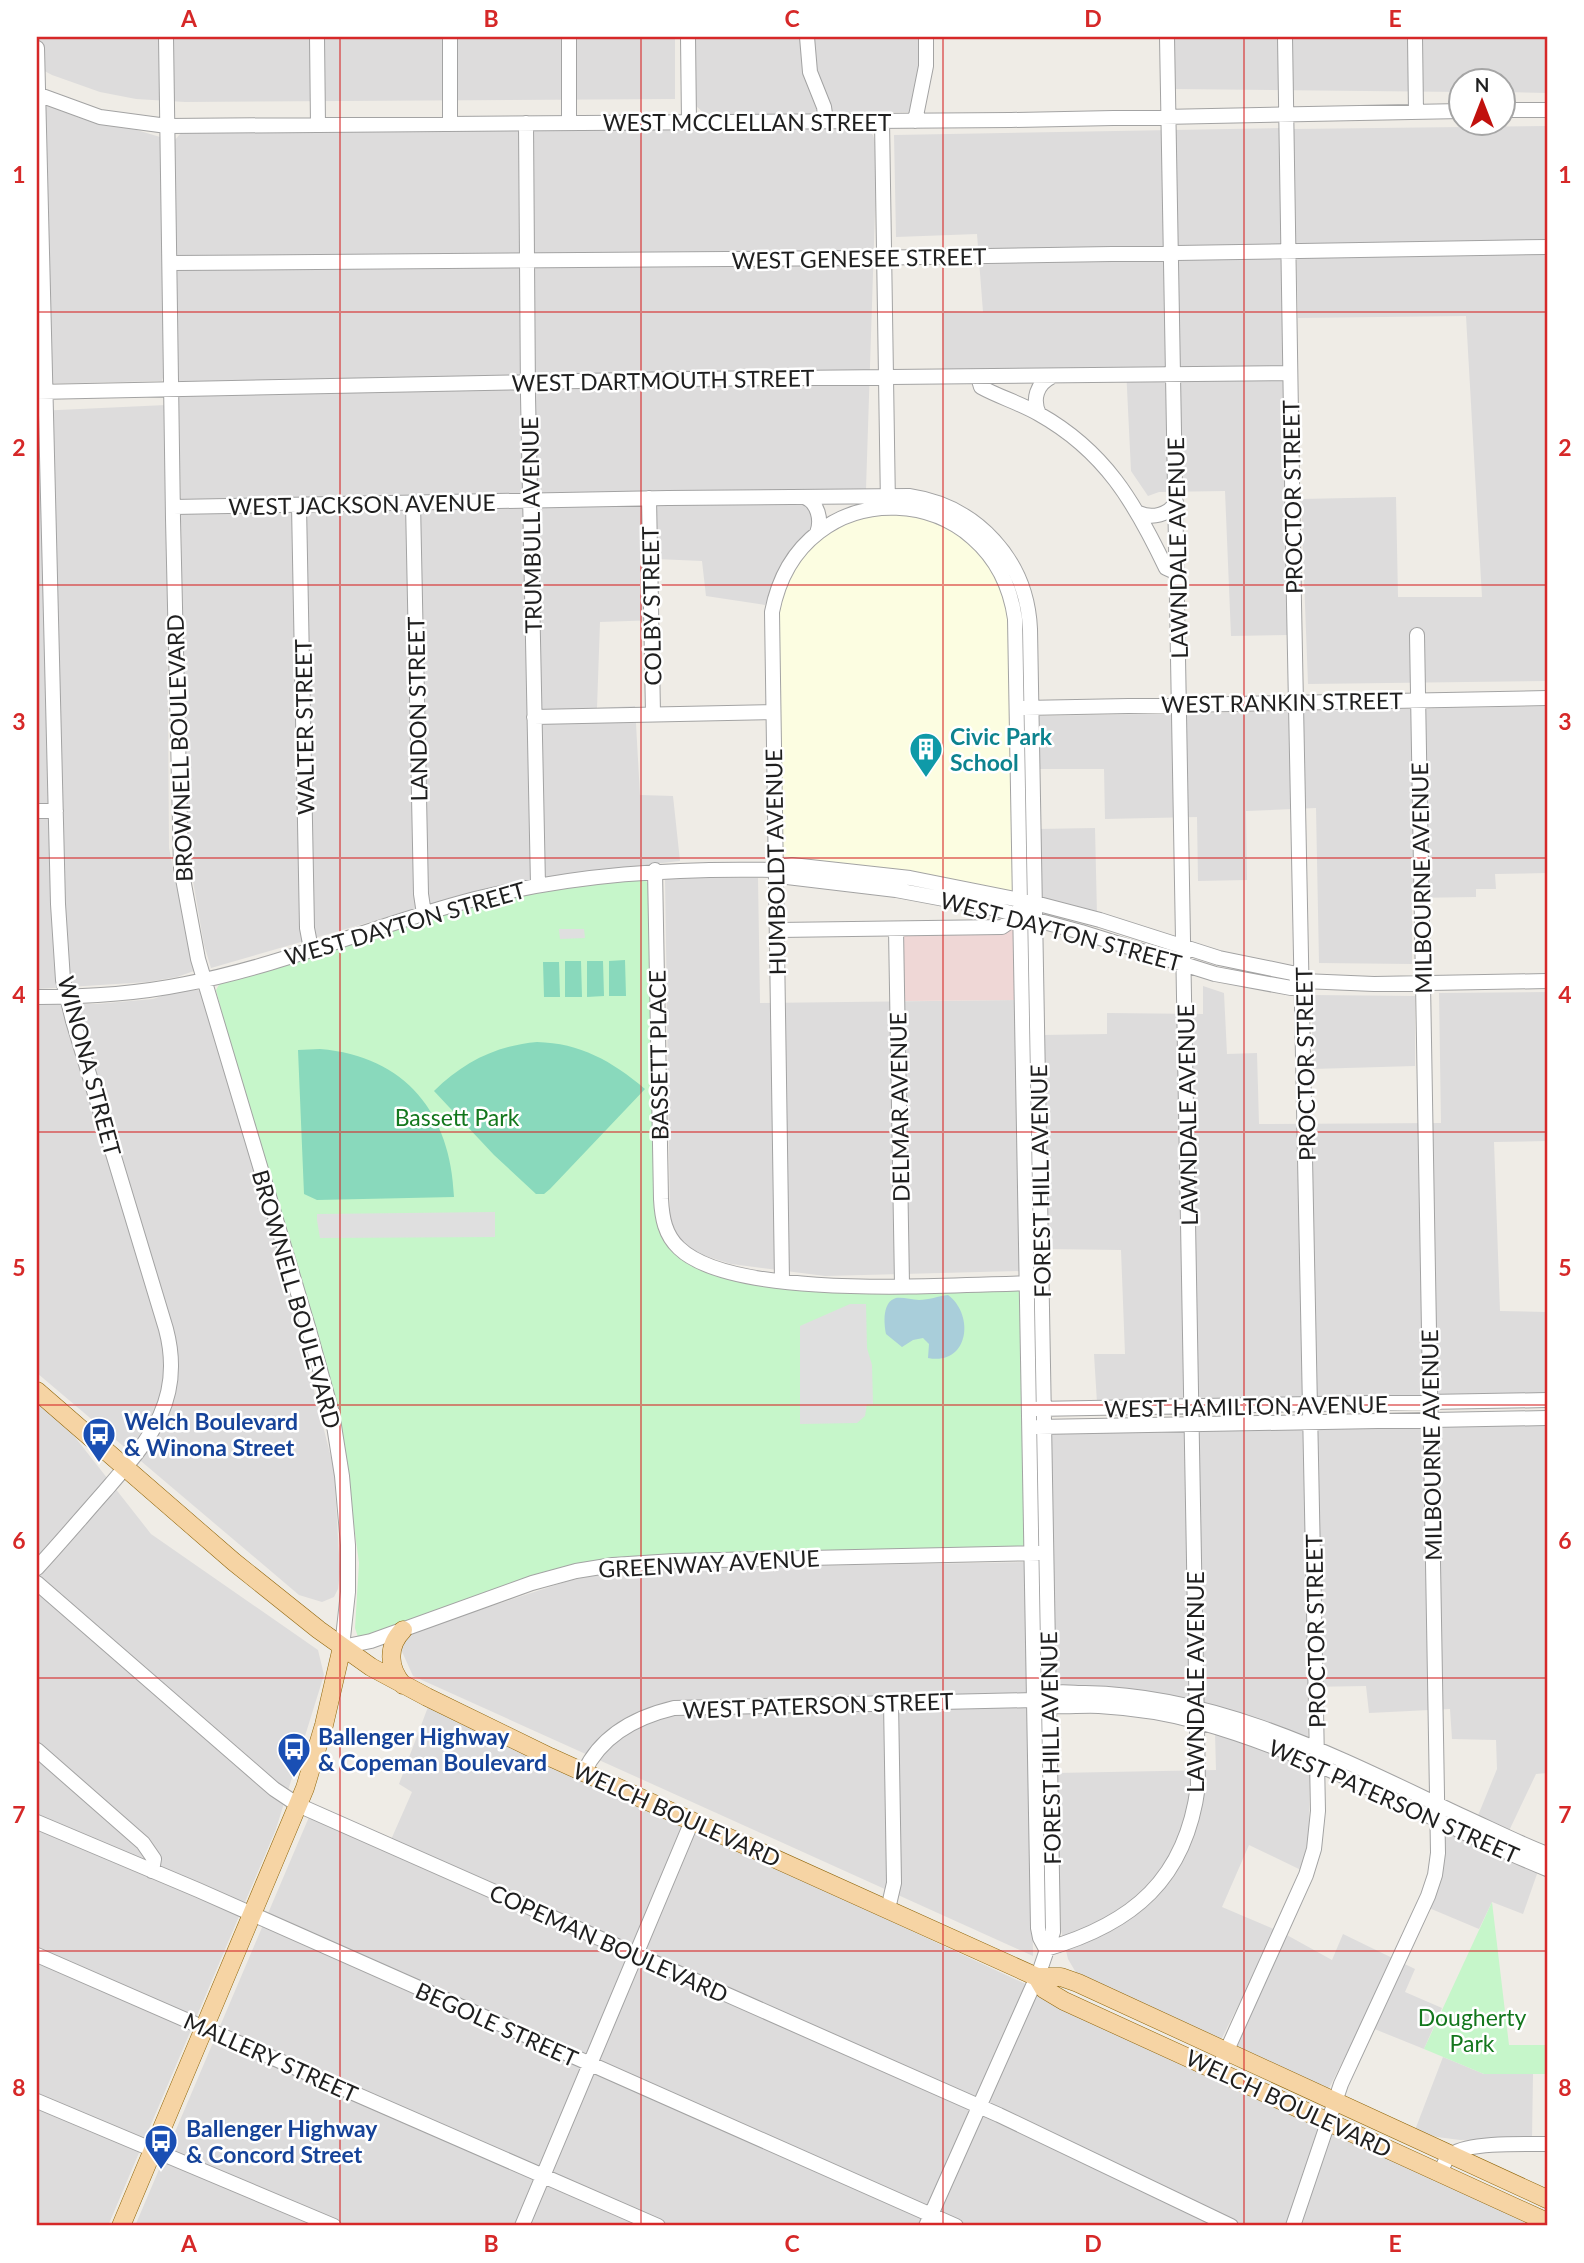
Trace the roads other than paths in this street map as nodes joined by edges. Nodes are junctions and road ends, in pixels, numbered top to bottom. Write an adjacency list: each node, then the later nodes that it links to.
1 (166, 37): 27 (street, BROWNELL BOULEVARD)
2 (317, 37): 26 (street)
3 (450, 37): 25 (street)
4 (569, 37): 24 (street)
5 (688, 37): 22 (street)
6 (807, 37): 19 (street)
7 (926, 37): 21 (street)
8 (1167, 37): 18 (street, LAWNDALE AVENUE)
9 (1285, 37): 17 (street, PROCTOR STREET)
10 (1415, 37): 16 (street)
11 (37, 48): 12 (street, WINONA STREET)
12 (37, 94): 27 (street, WEST MCCLELLAN STREET); 41 (street, WINONA STREET)
13 (1518, 110): 14 (street)
14 (1547, 110)
15 (1448, 111): 16 (street, WEST MCCLELLAN STREET)
16 (1416, 112): 17 (street, WEST MCCLELLAN STREET)
17 (1287, 115): 18 (street, WEST MCCLELLAN STREET); 29 (street, PROCTOR STREET)
18 (1168, 117): 21 (street, WEST MCCLELLAN STREET); 30 (street, LAWNDALE AVENUE)
19 (826, 121): 20 (street, WEST MCCLELLAN STREET); 22 (street, WEST MCCLELLAN STREET)
20 (883, 121): 21 (street, WEST MCCLELLAN STREET); 31 (street)
21 (915, 121)
22 (689, 122): 24 (street, WEST MCCLELLAN STREET)
23 (526, 123): 24 (street, WEST MCCLELLAN STREET); 25 (street, WEST MCCLELLAN STREET); 32 (street, TRUMBULL AVENUE)
24 (569, 123)
25 (450, 124): 26 (street, WEST MCCLELLAN STREET)
26 (317, 125): 27 (street, WEST MCCLELLAN STREET)
27 (167, 126): 33 (street, BROWNELL BOULEVARD)
28 (1547, 247): 29 (street, WEST GENESEE STREET)
29 (1290, 251): 30 (street, WEST GENESEE STREET); 34 (street, PROCTOR STREET)
30 (1171, 254): 31 (street, WEST GENESEE STREET); 35 (street, LAWNDALE AVENUE)
31 (884, 258): 32 (street, WEST GENESEE STREET); 38 (street)
32 (527, 261): 33 (street, WEST GENESEE STREET); 39 (street, TRUMBULL AVENUE)
33 (170, 263): 40 (street, BROWNELL BOULEVARD)
34 (1290, 373): 35 (street, WEST DARTMOUTH STREET); 57 (street, PROCTOR STREET)
35 (1174, 375): 37 (street, WEST DARTMOUTH STREET); 47 (street, LAWNDALE AVENUE)
36 (978, 377): 37 (street, WEST DARTMOUTH STREET); 38 (street, WEST DARTMOUTH STREET); 42 (street)
37 (1051, 377): 42 (street)
38 (885, 378): 39 (street, WEST DARTMOUTH STREET); 46 (street)
39 (528, 382): 40 (street, WEST DARTMOUTH STREET); 45 (street, TRUMBULL AVENUE)
40 (172, 388): 41 (street, WEST DARTMOUTH STREET); 50 (street, BROWNELL BOULEVARD)
41 (41, 392): 65 (street, WINONA STREET)
42 (1038, 414): 51 (street)
43 (802, 497): 44 (street, WEST JACKSON AVENUE); 46 (street, WEST JACKSON AVENUE); 52 (street)
44 (649, 498): 45 (street, WEST JACKSON AVENUE); 61 (street, COLBY STREET)
45 (530, 500): 48 (street, WEST JACKSON AVENUE); 62 (street, TRUMBULL AVENUE)
46 (888, 501): 52 (street, HUMBOLDT AVENUE); 59 (street, FOREST HILL AVENUE)
47 (1176, 502): 51 (street); 53 (street, LAWNDALE AVENUE)
48 (413, 503): 49 (street, WEST JACKSON AVENUE); 71 (street, LANDON STREET)
49 (299, 505): 50 (street, WEST JACKSON AVENUE); 76 (street, WALTER STREET)
50 (173, 507): 78 (street, BROWNELL BOULEVARD)
51 (1139, 513): 53 (street)
52 (817, 533): 60 (street, HUMBOLDT AVENUE)
53 (1177, 573): 58 (street, LAWNDALE AVENUE)
54 (1417, 635): 56 (street, MILBOURNE AVENUE)
55 (1547, 698): 56 (street, WEST RANKIN STREET)
56 (1418, 700): 57 (street, WEST RANKIN STREET); 81 (street, MILBOURNE AVENUE)
57 (1297, 702): 58 (street, WEST RANKIN STREET); 79 (street, PROCTOR STREET)
58 (1179, 704): 59 (street, WEST RANKIN STREET); 75 (street, LAWNDALE AVENUE)
59 (1024, 708): 63 (street, FOREST HILL AVENUE)
60 (772, 712): 61 (street); 67 (street, HUMBOLDT AVENUE)
61 (653, 714): 62 (street)
62 (534, 716): 68 (street, TRUMBULL AVENUE)
63 (1025, 774): 69 (street, FOREST HILL AVENUE); 70 (street, FOREST HILL AVENUE)
64 (37, 811): 65 (street)
65 (56, 811): 85 (street, WINONA STREET)
66 (655, 870): 67 (street, WEST DAYTON STREET); 68 (street, WEST DAYTON STREET); 87 (street, BASSETT PLACE)
67 (775, 870): 70 (street, WEST DAYTON STREET); 74 (street, HUMBOLDT AVENUE)
68 (538, 886): 71 (street, WEST DAYTON STREET)
69 (1035, 903): 70 (street, WEST DAYTON STREET); 72 (street, FOREST HILL AVENUE); 75 (street, WEST DAYTON STREET)
70 (1020, 907): 72 (street, WEST DAYTON STREET); 73 (street); 82 (street, FOREST HILL AVENUE)
71 (424, 914): 76 (street, WEST DAYTON STREET)
72 (1035, 919): 77 (street, WEST DAYTON STREET); 83 (street, FOREST HILL AVENUE)
73 (895, 929): 74 (street); 89 (street, DELMAR AVENUE)
74 (778, 930): 87 (street, HUMBOLDT AVENUE)
75 (1183, 948): 77 (street, LAWNDALE AVENUE); 79 (street, WEST DAYTON STREET)
76 (311, 949): 78 (street, WEST DAYTON STREET)
77 (1184, 964): 79 (street, WEST DAYTON STREET); 94 (street, LAWNDALE AVENUE)
78 (204, 980): 85 (street, WEST DAYTON STREET); 107 (street, BROWNELL BOULEVARD)
79 (1303, 981): 81 (street, WEST DAYTON STREET); 93 (street, PROCTOR STREET)
80 (1547, 981): 81 (street, WEST DAYTON STREET)
81 (1422, 983): 92 (street, MILBOURNE AVENUE)
82 (1021, 986): 83 (street); 86 (street, FOREST HILL AVENUE)
83 (1036, 986): 86 (street, FOREST HILL AVENUE)
84 (37, 997): 85 (street, WEST DAYTON STREET)
85 (66, 997): 101 (street, WINONA STREET)
86 (1031, 1102): 88 (street, FOREST HILL AVENUE)
87 (782, 1281): 89 (street)
88 (1034, 1283): 89 (street); 95 (street, FOREST HILL AVENUE)
89 (902, 1285)
90 (37, 1391): 101 (main road, WELCH BOULEVARD)
91 (1547, 1400): 92 (street, WEST HAMILTON AVENUE)
92 (1430, 1402): 93 (street, WEST HAMILTON AVENUE); 97 (street, MILBOURNE AVENUE)
93 (1311, 1405): 94 (street, WEST HAMILTON AVENUE); 98 (street, PROCTOR STREET)
94 (1192, 1407): 95 (street, WEST HAMILTON AVENUE); 99 (street, LAWNDALE AVENUE)
95 (1037, 1409): 100 (street, FOREST HILL AVENUE)
96 (1547, 1418): 97 (street, WEST HAMILTON AVENUE)
97 (1431, 1420): 98 (street, WEST HAMILTON AVENUE); 116 (street, MILBOURNE AVENUE)
98 (1311, 1422): 99 (street, WEST HAMILTON AVENUE); 114 (street, PROCTOR STREET)
99 (1192, 1424): 100 (street, WEST HAMILTON AVENUE); 112 (street, LAWNDALE AVENUE)
100 (1037, 1427): 102 (street, FOREST HILL AVENUE); 103 (street, FOREST HILL AVENUE)
101 (125, 1468): 104 (street, WINONA STREET); 107 (main road, WELCH BOULEVARD)
102 (1031, 1553): 103 (street, GREENWAY AVENUE); 106 (street, GREENWAY AVENUE); 109 (street, FOREST HILL AVENUE)
103 (1047, 1553): 110 (street, FOREST HILL AVENUE)
104 (37, 1569)
105 (37, 1583): 117 (street, COPEMAN BOULEVARD)
106 (403, 1630): 107 (street, GREENWAY AVENUE); 108 (main road)
107 (342, 1647): 108 (main road, WELCH BOULEVARD); 117 (main road)
108 (404, 1685): 115 (main road, WELCH BOULEVARD)
109 (1034, 1700): 110 (street, WEST PATERSON STREET); 111 (street, WEST PATERSON STREET); 126 (street, FOREST HILL AVENUE)
110 (1049, 1700): 112 (street, WEST PATERSON STREET); 126 (street, FOREST HILL AVENUE)
111 (891, 1702): 115 (street, WEST PATERSON STREET); 124 (street)
112 (1198, 1715): 114 (street, WEST PATERSON STREET); 126 (street, LAWNDALE AVENUE)
113 (37, 1750): 123 (street)
114 (1317, 1756): 116 (street, WEST PATERSON STREET); 118 (street, WEST PATERSON STREET); 131 (street, PROCTOR STREET)
115 (583, 1772): 119 (main road, WELCH BOULEVARD)
116 (1437, 1804): 118 (street, MILBOURNE AVENUE); 121 (street, WEST PATERSON STREET)
117 (298, 1805): 125 (main road); 128 (street, COPEMAN BOULEVARD)
118 (1438, 1819): 122 (street, WEST PATERSON STREET); 134 (street, MILBOURNE AVENUE)
119 (692, 1821): 124 (main road, WELCH BOULEVARD); 128 (street)
120 (37, 1822): 123 (street, BEGOLE STREET)
121 (1547, 1854)
122 (1547, 1869)
123 (152, 1871): 125 (street, BEGOLE STREET)
124 (888, 1909): 129 (main road, WELCH BOULEVARD)
125 (252, 1915): 130 (main road); 132 (street, BEGOLE STREET)
126 (1046, 1949): 129 (street, FOREST HILL AVENUE)
127 (37, 1955): 130 (street, MALLERY STREET)
128 (636, 1955): 132 (street); 136 (street, COPEMAN BOULEVARD)
129 (1037, 1976): 131 (main road, WELCH BOULEVARD); 133 (main road, WELCH BOULEVARD); 136 (street, FOREST HILL AVENUE)
130 (204, 2028): 139 (main road); 142 (street, MALLERY STREET)
131 (1227, 2050): 133 (street, PROCTOR STREET); 134 (main road, WELCH BOULEVARD)
132 (590, 2065): 142 (street); 144 (street, BEGOLE STREET)
133 (1218, 2070): 137 (main road, WELCH BOULEVARD)
134 (1335, 2100): 137 (street, MILBOURNE AVENUE); 140 (main road, WELCH BOULEVARD)
135 (37, 2101): 139 (street)
136 (979, 2106): 144 (street, FOREST HILL AVENUE); 151 (street, COPEMAN BOULEVARD)
137 (1328, 2121): 141 (main road, WELCH BOULEVARD); 152 (street, MILBOURNE AVENUE)
138 (1547, 2144): 140 (street)
139 (153, 2150): 146 (main road); 147 (street)
140 (1452, 2154): 141 (street); 143 (main road, WELCH BOULEVARD)
141 (1440, 2173): 145 (main road, WELCH BOULEVARD)
142 (543, 2176): 148 (street); 149 (street, MALLERY STREET)
143 (1547, 2199)
144 (928, 2221): 150 (street, BEGOLE STREET)
145 (1547, 2222)
146 (121, 2226)
147 (334, 2226)
148 (522, 2226)
149 (658, 2226)
150 (956, 2226)
151 (1231, 2226)
152 (1293, 2226)

